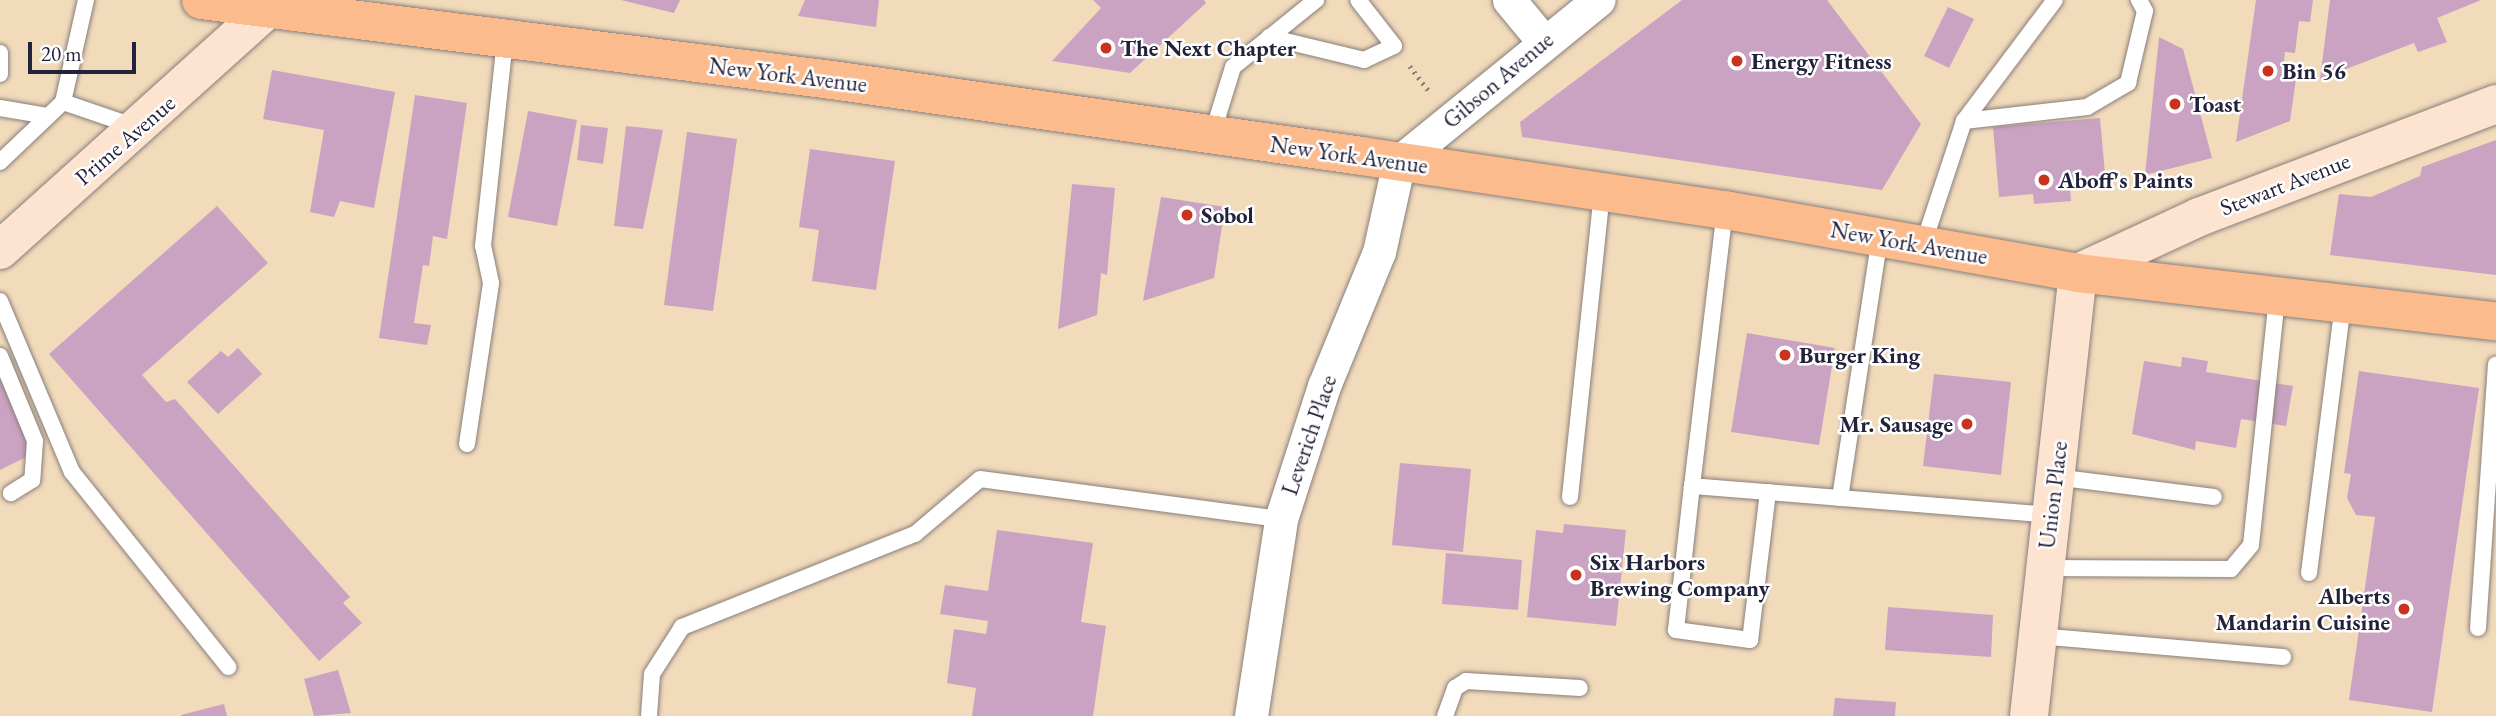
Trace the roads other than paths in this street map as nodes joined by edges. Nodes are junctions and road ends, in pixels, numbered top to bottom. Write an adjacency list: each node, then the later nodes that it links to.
1 (86, 0): 15 (lane)
2 (201, 0): 9 (main road, New York Avenue)
3 (1316, 0): 10 (lane)
4 (1358, 0): 10 (lane)
5 (1509, 0): 12 (street)
6 (1598, 0): 12 (street, Gibson Avenue)
7 (2055, 0): 19 (lane)
8 (2139, 0): 19 (lane)
9 (275, 5): 11 (main road, New York Avenue); 20 (street, Prime Avenue)
10 (1269, 37): 21 (lane)
11 (506, 39): 21 (main road, New York Avenue); 36 (lane)
12 (1543, 41): 23 (street, Gibson Avenue)
13 (0, 52): 14 (lane)
14 (0, 74)
15 (63, 102): 18 (lane); 20 (lane)
16 (2496, 104): 29 (street, Stewart Avenue)
17 (0, 108): 18 (lane)
18 (48, 116): 22 (lane)
19 (1964, 121): 27 (lane)
20 (138, 128): 28 (street, Prime Avenue)
21 (1212, 135): 23 (main road, New York Avenue)
22 (0, 162)
23 (1399, 162): 24 (main road, New York Avenue); 45 (street, Leverich Place)
24 (1602, 192): 25 (main road, New York Avenue); 41 (lane)
25 (1725, 210): 26 (main road, New York Avenue); 38 (lane)
26 (1880, 238): 27 (main road, New York Avenue); 43 (lane)
27 (1923, 246): 29 (main road, New York Avenue)
28 (0, 250)
29 (2078, 273): 30 (main road, New York Avenue); 37 (street, Union Place)
30 (2277, 296): 32 (main road, New York Avenue); 46 (lane)
31 (0, 301): 51 (lane)
32 (2343, 303): 33 (main road, New York Avenue); 47 (lane)
33 (2496, 321)
34 (0, 356): 40 (lane)
35 (2496, 365): 48 (lane)
36 (467, 444)
37 (2055, 477): 42 (lane); 44 (street, Union Place)
38 (1692, 486): 39 (lane); 39 (lane)
39 (1769, 492): 43 (lane)
40 (10, 493)
41 (1570, 497)
42 (2214, 497)
43 (1840, 498): 44 (lane)
44 (2049, 515): 46 (street, Union Place)
45 (1281, 519): 53 (lane); 54 (street, Leverich Place)
46 (2044, 568): 49 (street, Union Place)
47 (2309, 573)
48 (2478, 628)
49 (2037, 636): 50 (lane); 56 (street, Union Place)
50 (2283, 657)
51 (228, 667)
52 (1580, 688): 55 (lane)
53 (649, 716)
54 (1251, 716)
55 (1444, 716)
56 (2029, 716)

